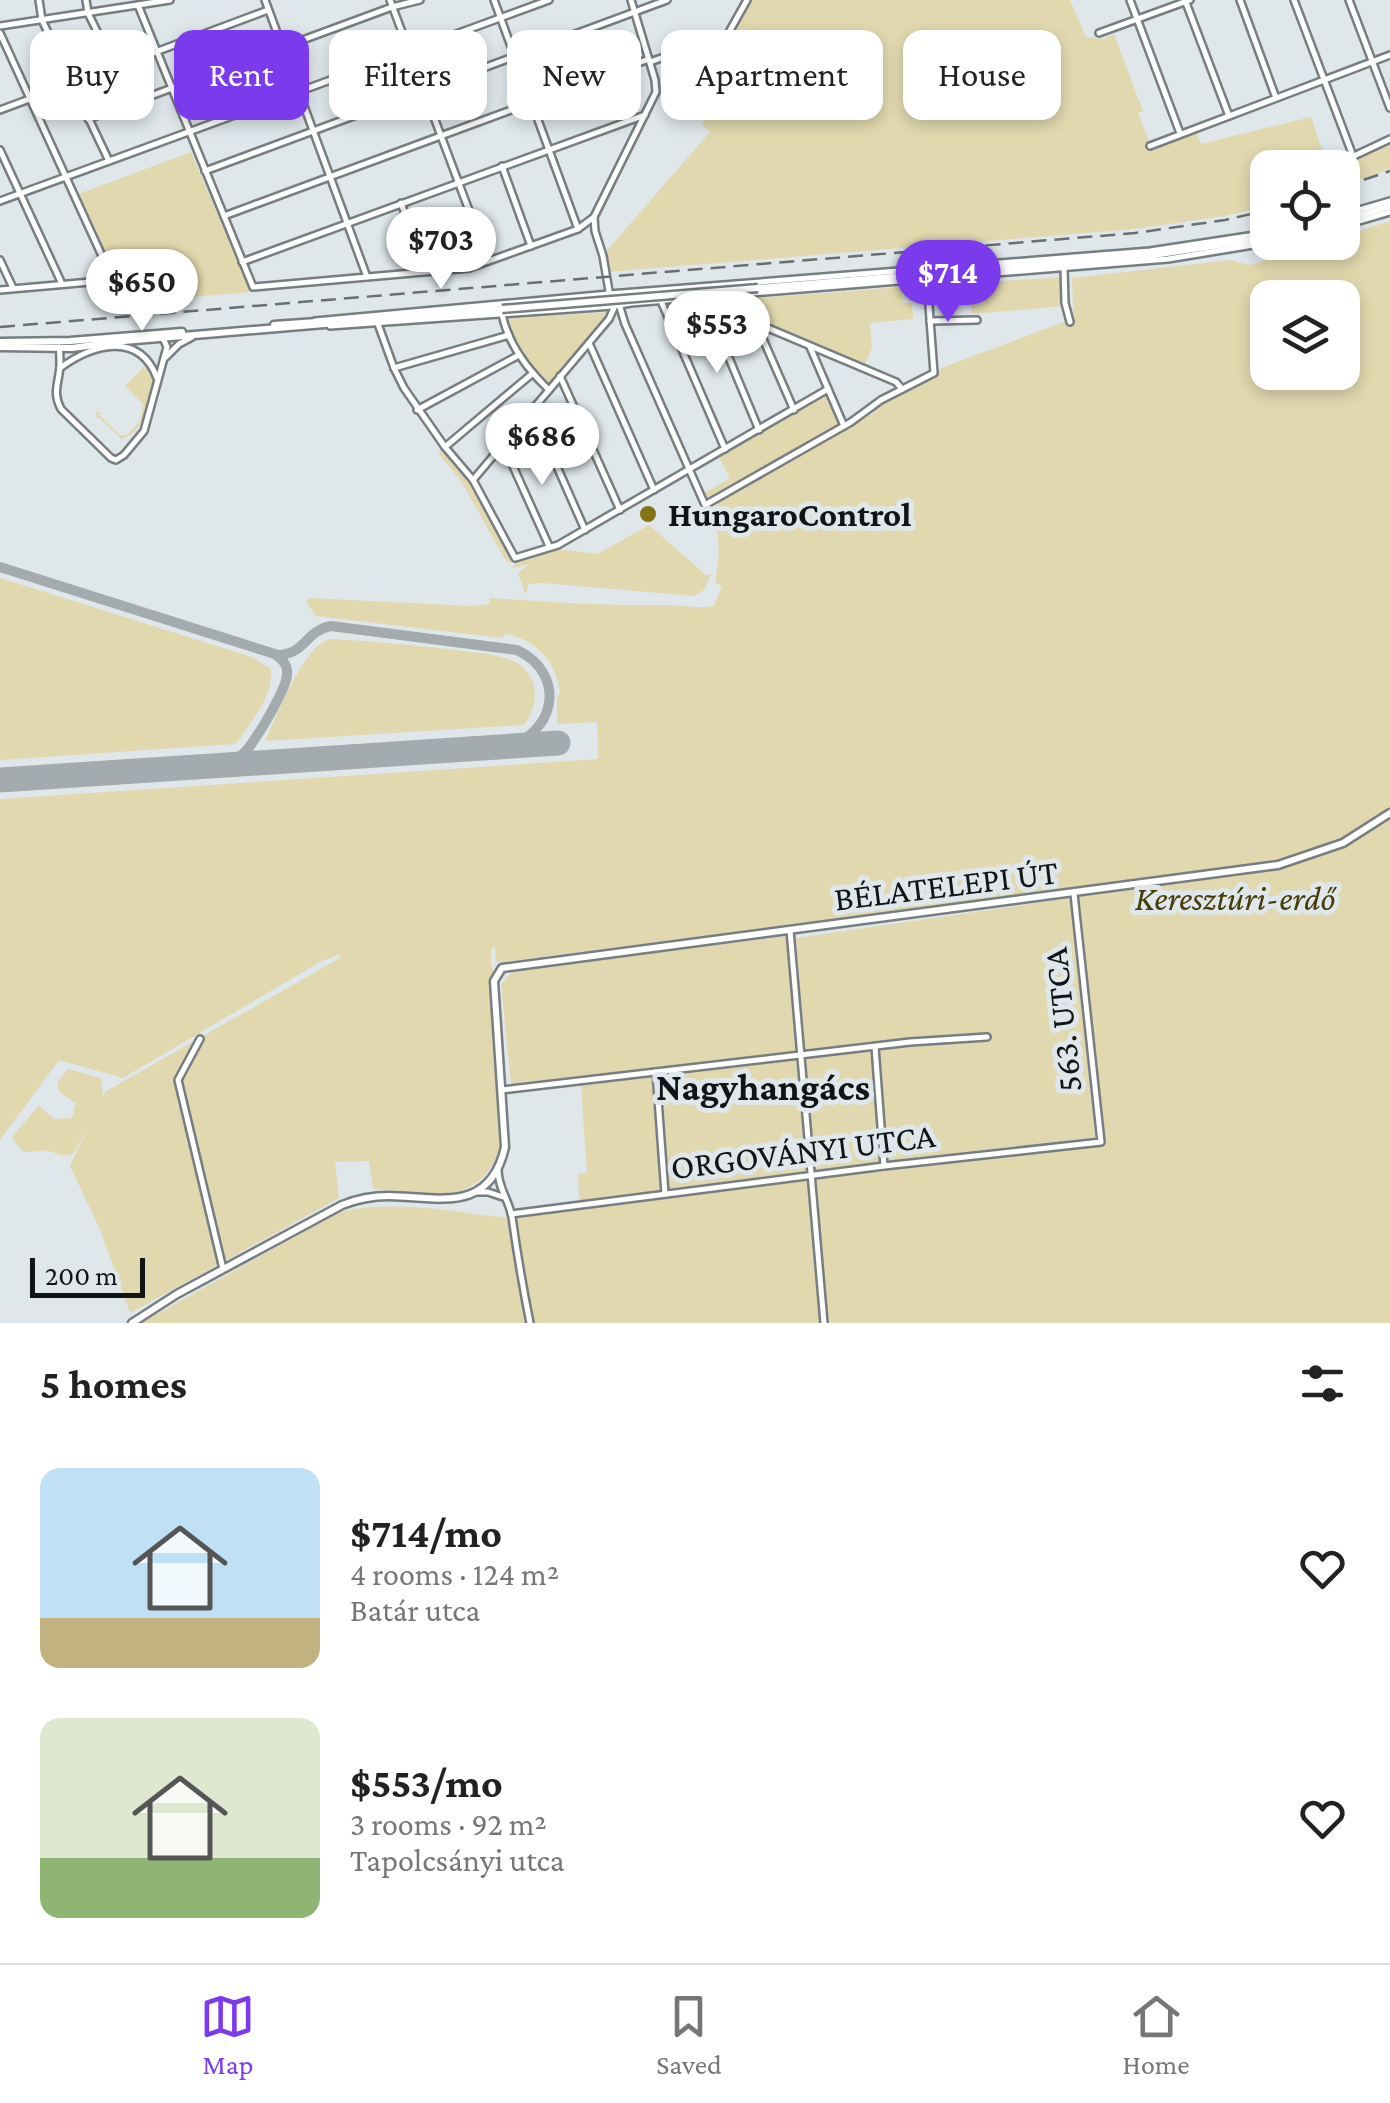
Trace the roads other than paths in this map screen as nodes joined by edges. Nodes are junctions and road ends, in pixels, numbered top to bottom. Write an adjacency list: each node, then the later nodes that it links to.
1 (39, 0): 22 (street)
2 (86, 0): 20 (street)
3 (170, 0): 16 (street)
4 (264, 0): 18 (street)
5 (420, 0): 17 (street)
6 (494, 0): 21 (street)
7 (549, 0): 21 (street)
8 (631, 0): 19 (street)
9 (667, 0): 19 (street)
10 (746, 0): 36 (street)
11 (1130, 0): 23 (street)
12 (1187, 0): 23 (street); 48 (street)
13 (1240, 0): 43 (street)
14 (1294, 0): 39 (street)
15 (1349, 0): 37 (street)
16 (137, 3): 20 (street); 34 (street)
17 (391, 3): 28 (street); 33 (street)
18 (268, 10): 27 (street); 34 (street)
19 (634, 12): 30 (street); 36 (street)
20 (88, 13): 22 (street); 26 (street)
21 (501, 18): 29 (street); 31 (street)
22 (42, 20): 24 (street); 25 (street)
23 (1137, 20): 32 (street); 57 (street)
24 (0, 30): 42 (street)
25 (47, 30)
26 (96, 30)
27 (275, 30)
28 (401, 30)
29 (469, 30)
30 (584, 30)
31 (507, 34)
32 (1099, 34)
33 (309, 37)
34 (156, 53): 40 (street)
35 (1390, 55): 37 (street)
36 (650, 61): 38 (street); 47 (street)
37 (1372, 62): 39 (street); 44 (street)
38 (641, 64)
39 (1324, 80): 43 (street); 63 (street)
40 (172, 88): 41 (street); 56 (street)
41 (154, 95)
42 (29, 98): 45 (street); 68 (street)
43 (1276, 98): 48 (street)
44 (1390, 108)
45 (0, 110)
46 (507, 111): 58 (street)
47 (646, 114): 62 (street); 77 (street)
48 (1228, 116): 57 (street)
49 (88, 120): 65 (street)
50 (223, 120): 56 (street)
51 (309, 120): 55 (street)
52 (340, 120): 55 (street)
53 (434, 120): 58 (street)
54 (539, 120): 62 (street)
55 (313, 130): 67 (street); 69 (street)
56 (190, 132): 65 (street); 67 (street)
57 (1180, 134): 60 (street)
58 (440, 136): 69 (street); 70 (street)
59 (1390, 140): 64 (street)
60 (1150, 146)
61 (0, 150): 71 (street)
62 (550, 150): 66 (street); 79 (street)
63 (1351, 150)
64 (1360, 153)
65 (108, 161): 68 (street)
66 (502, 166): 70 (street); 84 (street)
67 (205, 171): 76 (street)
68 (66, 177): 71 (street); 92 (street)
69 (330, 177): 76 (street); 78 (street)
70 (458, 183): 73 (street); 87 (street)
71 (20, 194): 72 (street); 92 (street)
72 (0, 201)
73 (401, 203): 78 (street); 89 (street)
74 (1390, 206): 75 (main road)
75 (1360, 215)
76 (224, 216): 86 (street)
77 (594, 217): 79 (street); 80 (street)
78 (346, 224): 86 (street); 90 (street)
79 (578, 229): 80 (street); 84 (street)
80 (598, 240): 95 (street)
81 (1250, 240): 95 (street)
82 (1250, 241): 100 (main road, bridge)
83 (1250, 242): 88 (street)
84 (531, 246): 87 (street)
85 (0, 260): 93 (street)
86 (242, 262): 90 (street)
87 (488, 262): 89 (street)
88 (1064, 268): 91 (street); 103 (street)
89 (426, 272): 90 (street)
90 (367, 277)
91 (927, 279): 96 (street); 102 (street)
92 (62, 284): 93 (street)
93 (13, 288): 94 (street)
94 (0, 290)
95 (609, 291): 99 (street); 105 (street)
96 (704, 298): 97 (street); 98 (street)
97 (661, 301): 99 (street); 132 (street)
98 (706, 307): 104 (street); 129 (street)
99 (617, 309): 100 (street); 111 (street); 133 (street)
100 (502, 312): 105 (main road); 106 (street); 108 (street)
101 (976, 320): 102 (street)
102 (930, 321): 122 (street)
103 (1070, 322)
104 (756, 323): 113 (street); 127 (street)
105 (307, 324): 106 (street); 107 (main road); 109 (main road)
106 (378, 324): 118 (street)
107 (196, 335): 109 (main road); 116 (street)
108 (508, 335): 115 (street); 118 (street)
109 (162, 336): 110 (main road); 114 (main road); 116 (street)
110 (70, 340): 112 (main road); 114 (street)
111 (589, 343): 120 (street); 135 (street)
112 (0, 344): 114 (main road)
113 (809, 344): 122 (street); 124 (street)
114 (59, 347): 117 (street)
115 (519, 355): 119 (street); 125 (street)
116 (164, 359): 121 (street)
117 (60, 368): 121 (street); 121 (street)
118 (394, 368): 125 (street)
119 (533, 373): 123 (street); 131 (street)
120 (560, 376): 123 (street); 136 (street)
121 (157, 379)
122 (902, 389): 128 (street)
123 (549, 390): 126 (street)
124 (828, 390): 127 (street); 128 (street)
125 (418, 410): 131 (street)
126 (532, 410): 130 (street); 137 (street)
127 (794, 410): 129 (street)
128 (844, 426): 133 (street)
129 (760, 430): 132 (street)
130 (504, 444): 134 (street); 138 (street)
131 (445, 447): 134 (street)
132 (725, 449): 133 (street)
133 (689, 470): 135 (street)
134 (473, 480): 138 (street)
135 (654, 490): 136 (street)
136 (620, 510): 137 (street)
137 (585, 530): 138 (street)
138 (548, 546)
139 (1390, 812): 140 (main road, BÉLATELEPI ÚT)
140 (1074, 894): 141 (main road, BÉLATELEPI ÚT); 148 (street, 563. UTCA)
141 (790, 930): 145 (street); 147 (main road, BÉLATELEPI ÚT)
142 (987, 1037): 144 (street)
143 (200, 1039): 157 (street)
144 (875, 1046): 145 (street); 150 (street)
145 (800, 1054): 146 (street); 151 (street)
146 (656, 1072): 147 (street); 154 (street)
147 (502, 1090): 149 (main road)
148 (1101, 1142): 150 (street, ORGOVÁNYI UTCA)
149 (499, 1165): 152 (main road); 155 (street)
150 (884, 1166): 151 (street, ORGOVÁNYI UTCA)
151 (811, 1175): 154 (street, ORGOVÁNYI UTCA); 160 (street)
152 (488, 1180): 153 (main road); 155 (street)
153 (473, 1192): 155 (street); 157 (main road)
154 (665, 1194): 156 (street, ORGOVÁNYI UTCA)
155 (503, 1197): 156 (street)
156 (511, 1214): 159 (street)
157 (223, 1268): 158 (main road)
158 (132, 1323)
159 (530, 1323)
160 (824, 1323)

